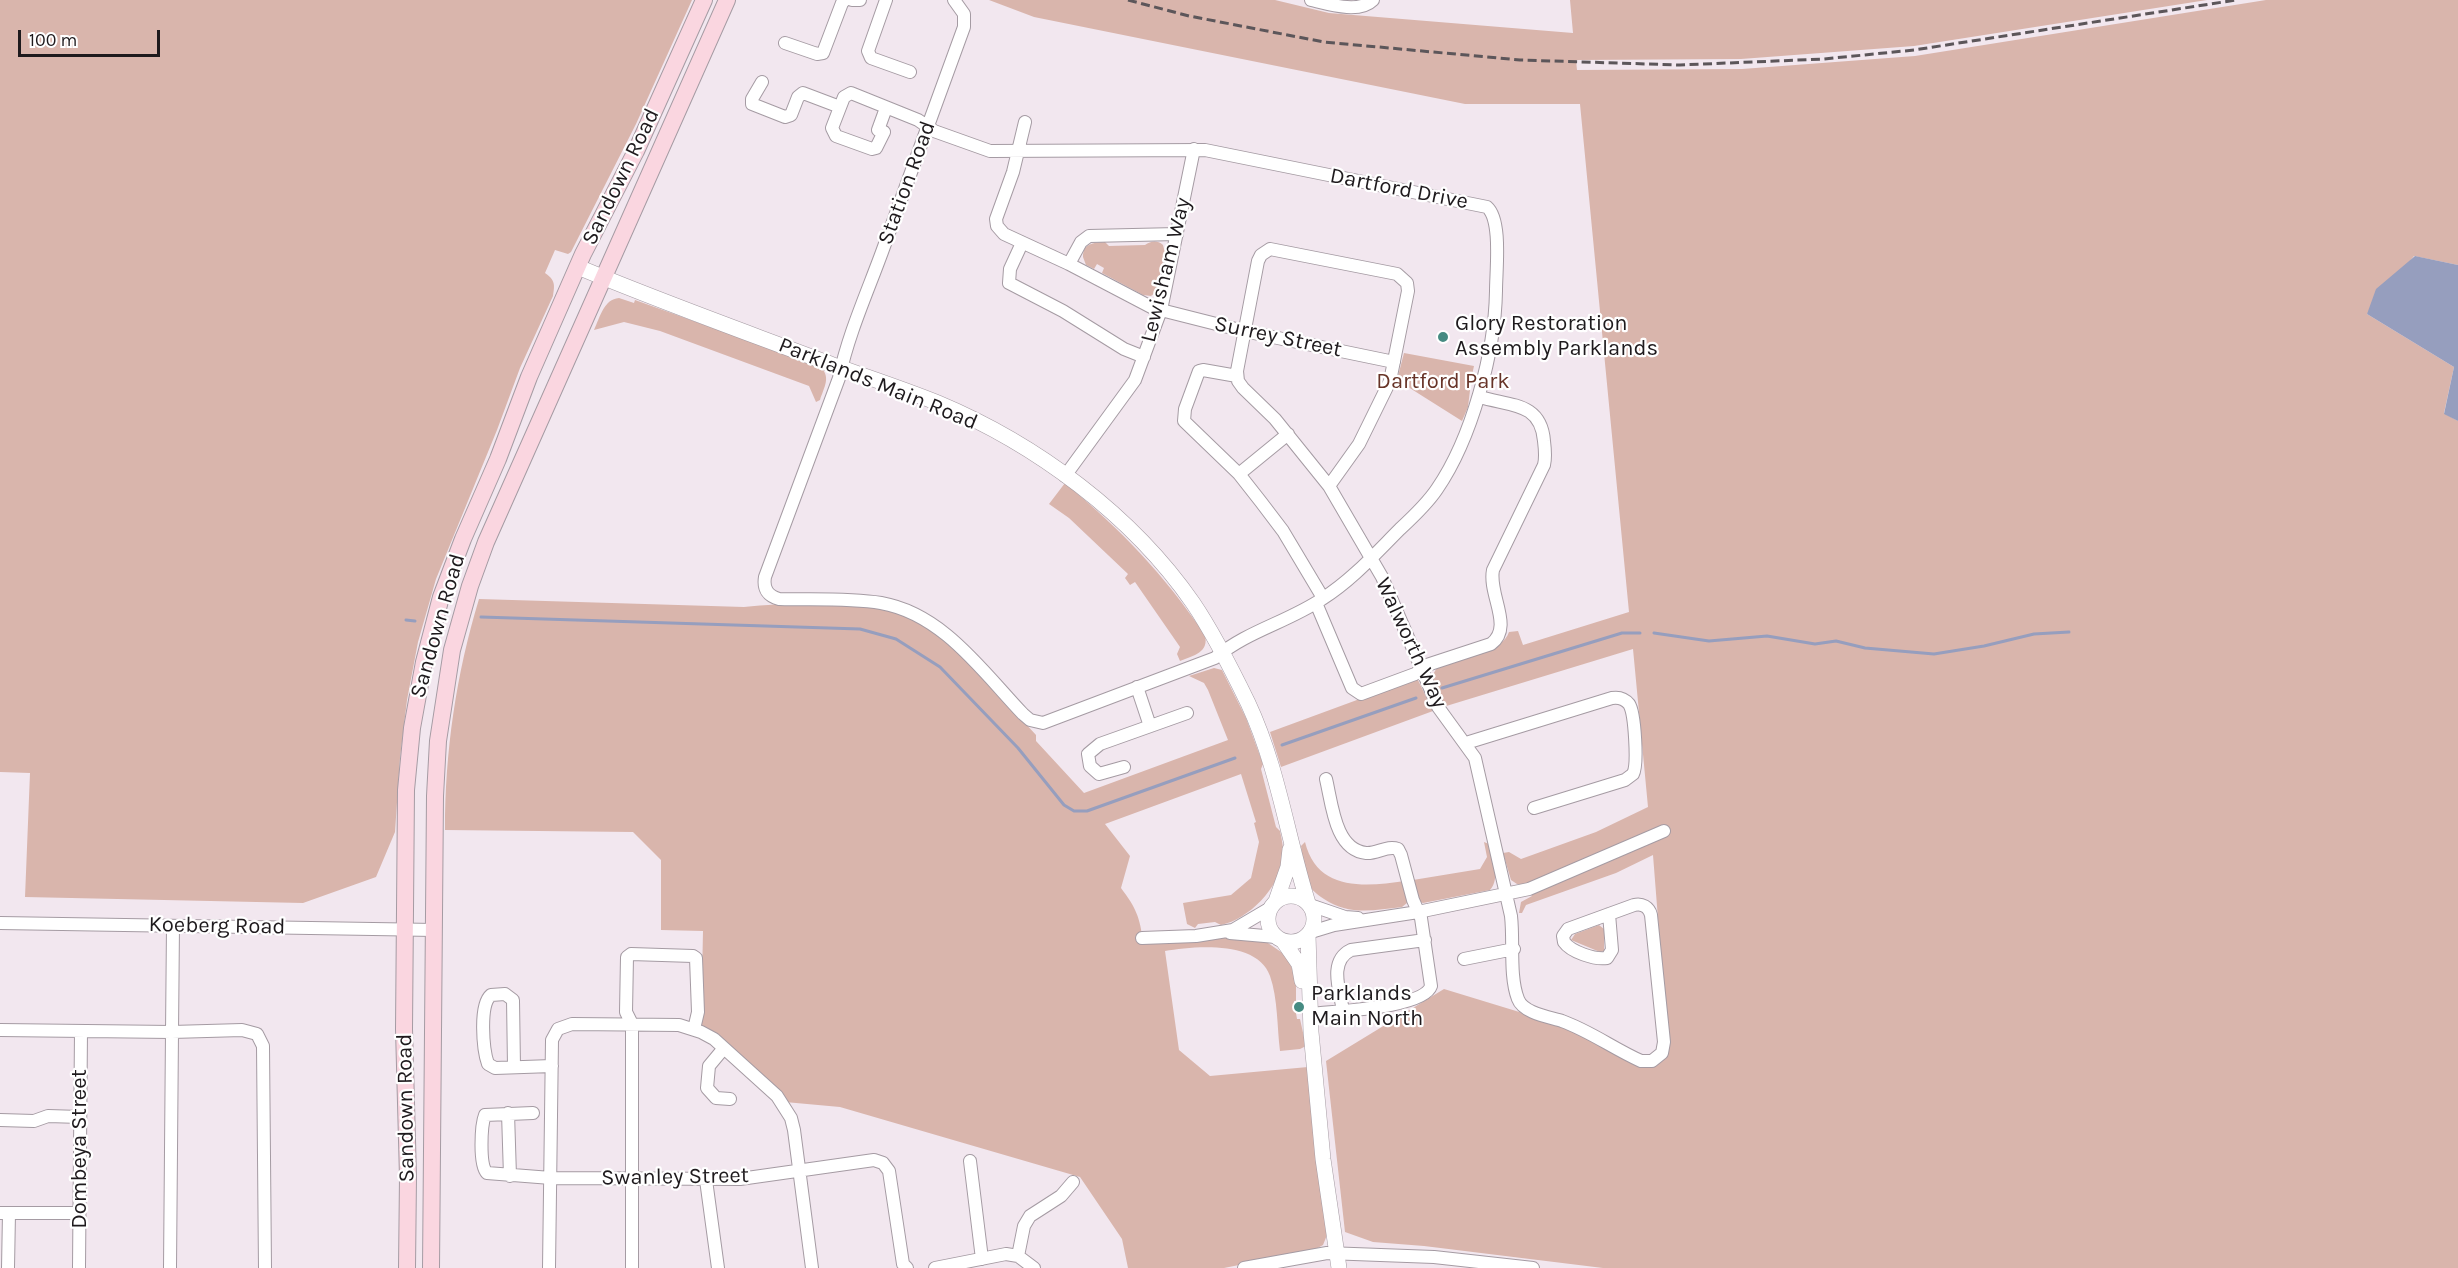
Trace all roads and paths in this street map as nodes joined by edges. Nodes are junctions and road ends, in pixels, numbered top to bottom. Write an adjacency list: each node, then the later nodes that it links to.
1 (704, 0): 22 (main road, Sandown Road)
2 (727, 0): 23 (main road, Sandown Road)
3 (845, 0): 10 (street)
4 (852, 0): 5 (street)
5 (860, 0)
6 (886, 0): 11 (street)
7 (954, 0): 16 (street, Station Road)
8 (1311, 0): 9 (street)
9 (1373, 0)
10 (785, 43)
11 (910, 72)
12 (762, 82): 13 (street)
13 (840, 107): 14 (street, Dartford Drive); 14 (street)
14 (886, 108): 16 (street, Dartford Drive)
15 (1025, 122): 18 (street)
16 (928, 126): 18 (street, Dartford Drive); 28 (street, Station Road)
17 (1194, 149): 18 (street, Dartford Drive); 19 (street, Lewisham Way); 30 (street, Dartford Drive)
18 (1018, 153): 20 (street, Surrey Street)
19 (1177, 234): 21 (street); 24 (street, Lewisham Way)
20 (1022, 243): 21 (street, Surrey Street); 26 (street)
21 (1070, 264): 24 (street, Surrey Street)
22 (578, 267): 23 (street, Parklands Main Road); 57 (main road, Sandown Road)
23 (603, 277): 28 (street, Parklands Main Road); 58 (main road, Sandown Road)
24 (1161, 310): 25 (street, Surrey Street); 26 (street, Lewisham Way)
25 (1244, 331): 27 (street, Surrey Street); 27 (street); 29 (street)
26 (1144, 357): 33 (street, Lewisham Way)
27 (1394, 362): 35 (street)
28 (841, 368): 33 (street, Parklands Main Road); 34 (street, Station Road)
29 (1237, 376): 31 (street, Walworth Way); 32 (street)
30 (1480, 397): 36 (street, Dartford Drive); 39 (street)
31 (1288, 434): 32 (street); 35 (street, Walworth Way)
32 (1239, 474): 37 (street)
33 (1065, 476): 38 (street, Parklands Main Road)
34 (800, 483): 40 (street, Dartford Drive)
35 (1329, 486): 36 (street, Walworth Way)
36 (1371, 558): 37 (street, Dartford Drive); 39 (street, Walworth Way)
37 (1319, 601): 38 (street, Dartford Drive); 39 (street)
38 (1221, 653): 40 (street, Dartford Drive); 47 (street, Parklands Main Road)
39 (1421, 670): 43 (street, Walworth Way)
40 (1137, 687): 42 (street)
41 (1187, 713): 42 (street)
42 (1150, 726): 44 (street)
43 (1466, 743): 46 (street); 49 (street, Walworth Way)
44 (1124, 767)
45 (1326, 779): 52 (street)
46 (1534, 808)
47 (1284, 810): 50 (street, Parklands Main Road); 51 (street, Parklands Main Road)
48 (1664, 831): 49 (street)
49 (1507, 895): 52 (street); 64 (street, Walworth Way)
50 (1274, 904): 51 (street); 60 (street); 62 (street)
51 (1309, 904): 54 (street); 59 (street)
52 (1418, 912): 54 (street); 63 (street)
53 (1609, 914): 53 (street); 64 (street, Walworth Way)
54 (1380, 918): 59 (street)
55 (0, 923): 56 (street, Koeberg Road)
56 (173, 926): 57 (street, Koeberg Road); 72 (street)
57 (404, 929): 58 (street, Koeberg Road); 100 (main road, Sandown Road)
58 (435, 930): 101 (main road, Sandown Road)
59 (1310, 933): 62 (street); 67 (street)
60 (1212, 934): 61 (street); 62 (street)
61 (1142, 938)
62 (1279, 939): 73 (street)
63 (1425, 940): 66 (street); 66 (street)
64 (1514, 949): 65 (street)
65 (1464, 959)
66 (1343, 1011): 67 (street)
67 (1312, 1014): 73 (street)
68 (632, 1024): 69 (street); 69 (street); 75 (street); 86 (street)
69 (694, 1029): 74 (street)
70 (0, 1030): 71 (street)
71 (81, 1030): 72 (street); 80 (street, Dombeya Street)
72 (172, 1032): 98 (street); 99 (street)
73 (1311, 1032): 93 (street)
74 (724, 1048): 77 (street); 83 (street)
75 (552, 1066): 76 (street); 85 (street)
76 (514, 1067): 76 (street)
77 (730, 1099)
78 (508, 1113): 79 (street); 84 (street); 84 (street, Swanley Street)
79 (533, 1113)
80 (80, 1117): 81 (street); 90 (street, Dombeya Street)
81 (0, 1120)
82 (970, 1161): 92 (street)
83 (799, 1171): 87 (street, Swanley Street); 105 (street); 106 (street, Swanley Street)
84 (510, 1176): 85 (street, Swanley Street)
85 (551, 1178): 86 (street, Swanley Street); 102 (street)
86 (632, 1179): 87 (street, Swanley Street); 103 (street)
87 (706, 1180): 104 (street)
88 (1073, 1182): 91 (street)
89 (4, 1213): 90 (street); 96 (street)
90 (79, 1213): 97 (street, Dombeya Street)
91 (1018, 1256): 92 (street); 108 (street)
92 (982, 1259): 107 (street)
93 (1337, 1261): 94 (street); 109 (street)
94 (1420, 1262): 95 (street)
95 (1433, 1262): 110 (street)
96 (8, 1268)
97 (79, 1268)
98 (170, 1268)
99 (265, 1268)
100 (407, 1268)
101 (431, 1268)
102 (549, 1268)
103 (632, 1268)
104 (718, 1268)
105 (812, 1268)
106 (907, 1268)
107 (935, 1268)
108 (1034, 1268)
109 (1244, 1268)
110 (1532, 1268)

